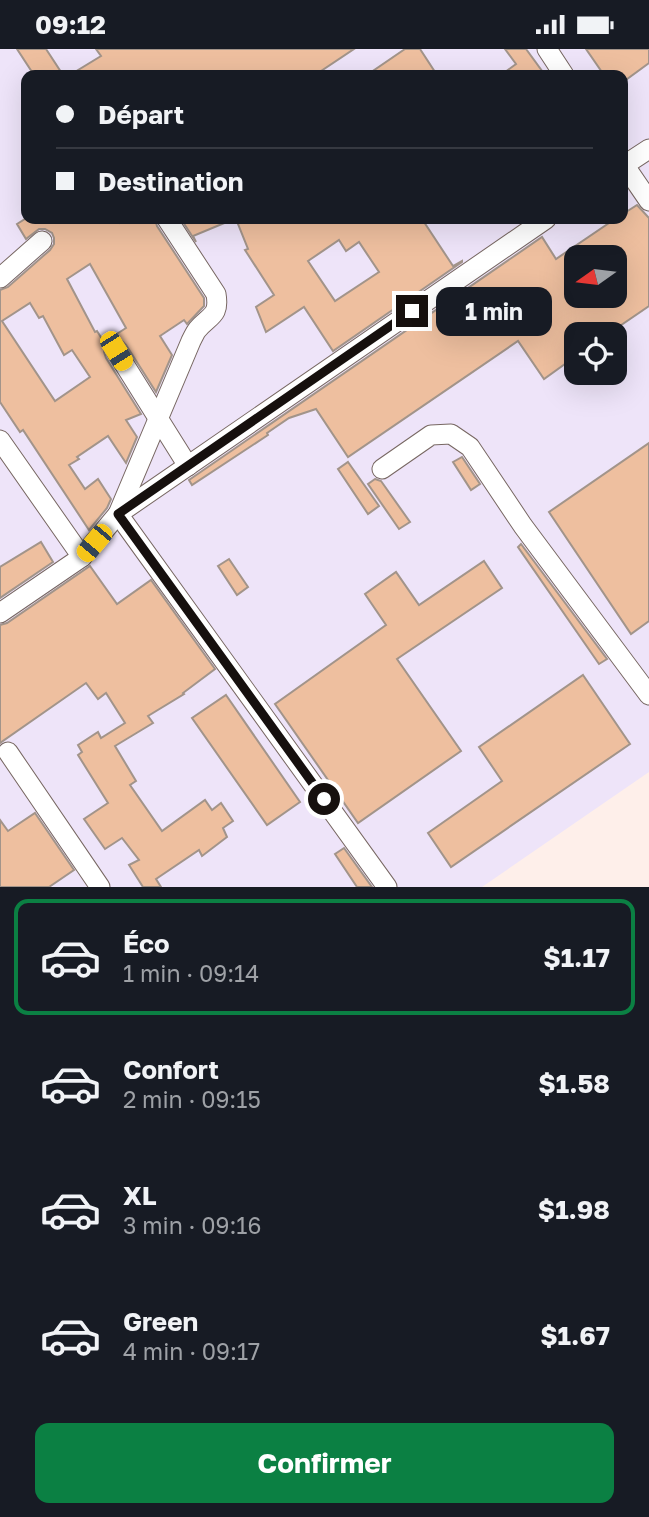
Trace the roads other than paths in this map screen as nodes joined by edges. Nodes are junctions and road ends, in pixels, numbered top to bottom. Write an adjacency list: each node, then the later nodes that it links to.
1 (547, 49): 2 (street)
2 (561, 70)
3 (649, 149): 4 (street)
4 (628, 162)
5 (628, 172): 6 (street)
6 (649, 201)
7 (170, 224): 12 (street)
8 (539, 224): 14 (street)
9 (42, 241): 10 (street)
10 (0, 278)
11 (116, 351): 12 (street)
12 (158, 418): 14 (street); 16 (street)
13 (0, 440): 17 (street)
14 (188, 466): 16 (street)
15 (382, 469): 19 (street)
16 (118, 514): 17 (street); 22 (street)
17 (82, 557): 18 (street)
18 (0, 613)
19 (649, 695)
20 (8, 752): 21 (street)
21 (100, 887)
22 (387, 887)

